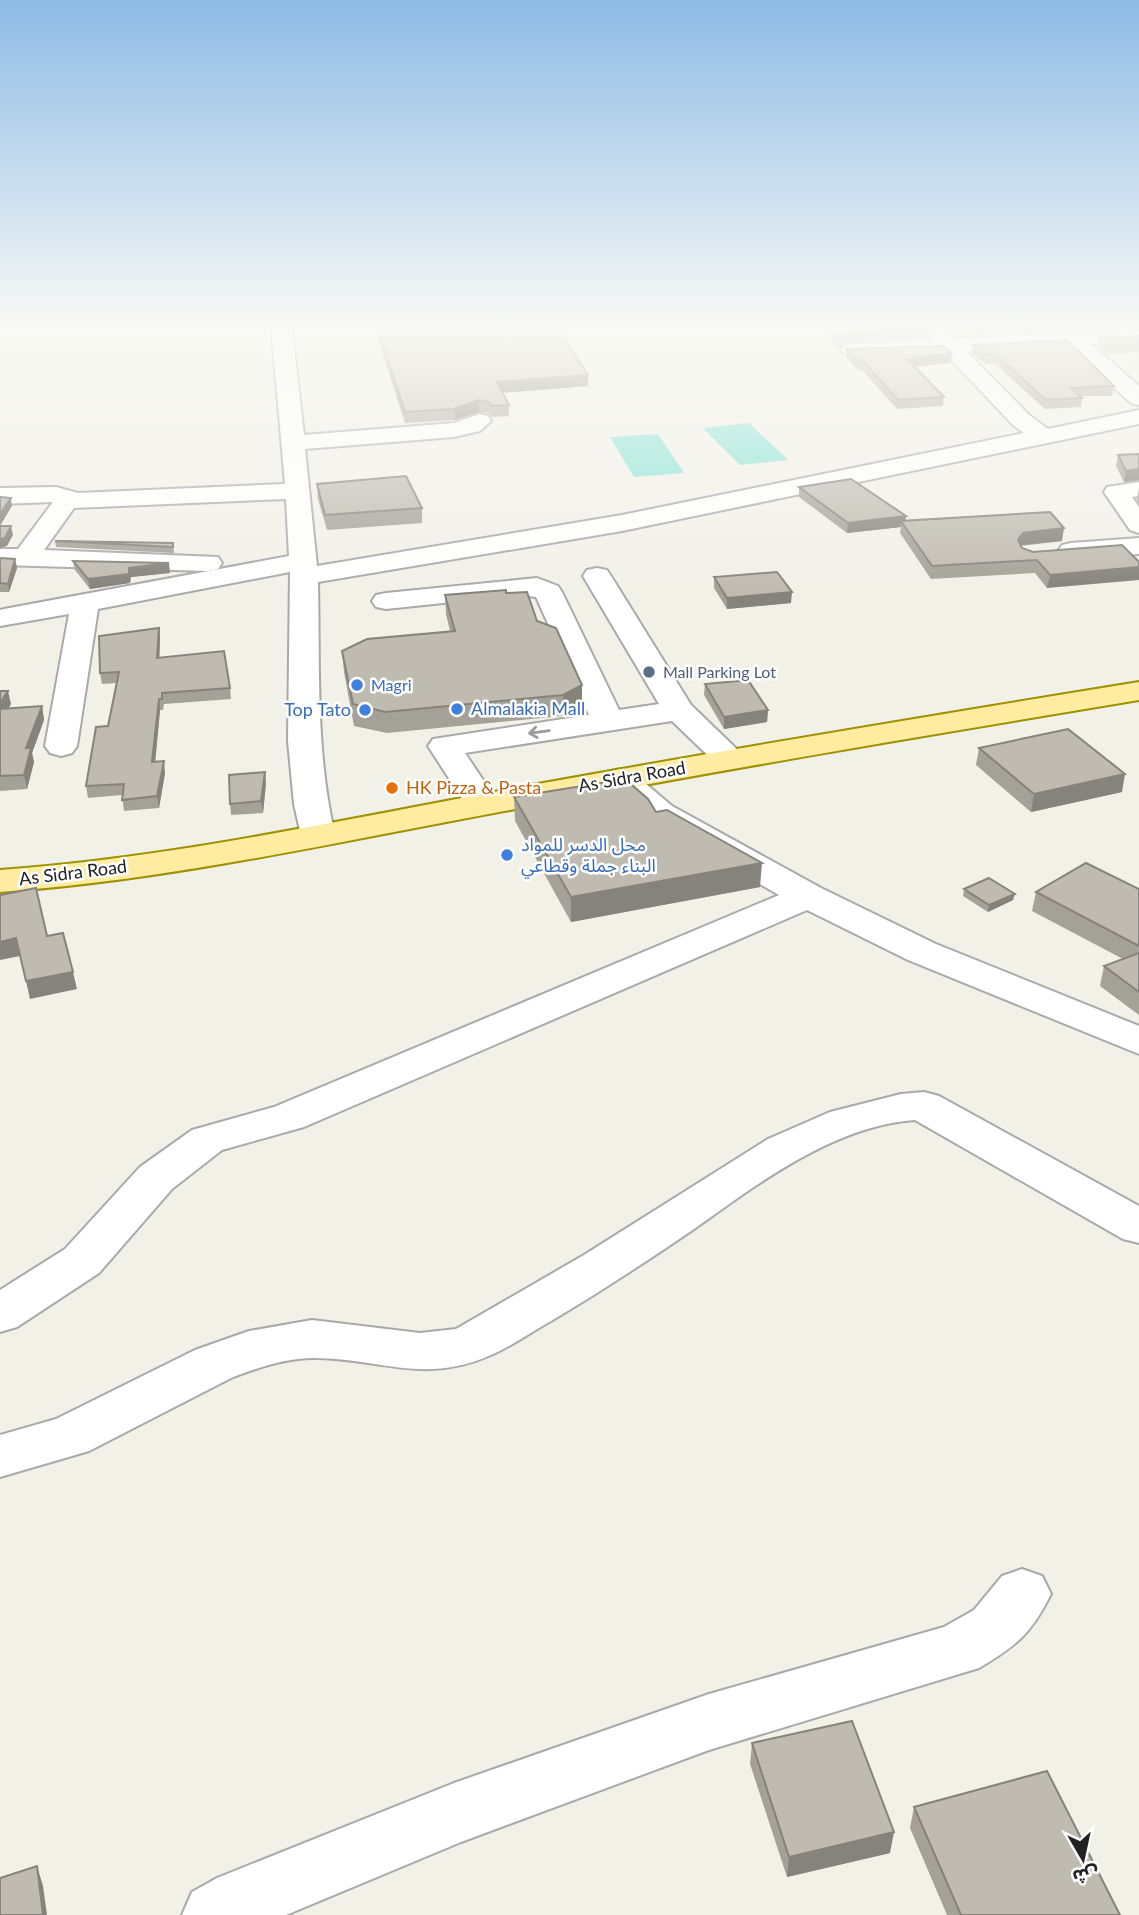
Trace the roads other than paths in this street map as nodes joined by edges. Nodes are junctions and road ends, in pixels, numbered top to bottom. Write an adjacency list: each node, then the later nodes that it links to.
1 (289, 413): 6 (street)
2 (1015, 413): 5 (street)
3 (1139, 417): 5 (street)
4 (480, 421): 6 (street)
5 (1044, 437): 15 (street)
6 (291, 443): 8 (street)
7 (1139, 489): 11 (street)
8 (296, 491): 10 (street); 15 (street)
9 (0, 496): 10 (street)
10 (68, 501): 14 (street)
11 (1139, 525)
12 (1139, 546): 13 (street)
13 (1044, 553)
14 (12, 558): 15 (street)
15 (295, 568): 18 (street); 27 (street)
16 (597, 576): 21 (street)
17 (386, 601): 22 (street)
18 (85, 603): 19 (street); 23 (street)
19 (4, 618)
20 (1139, 691): 24 (main road, As Sidra Road)
21 (679, 711): 22 (street); 24 (street)
22 (608, 722): 26 (street, one-way to 26)
23 (61, 746)
24 (731, 759): 25 (main road, As Sidra Road)
25 (620, 779): 26 (main road, As Sidra Road); 29 (street)
26 (482, 804): 27 (main road, As Sidra Road)
27 (318, 835): 28 (main road, As Sidra Road)
28 (6, 882)
29 (808, 896): 30 (street); 32 (street)
30 (1139, 1041)
31 (1139, 1227): 33 (street)
32 (0, 1314)
33 (0, 1456)
34 (1022, 1594): 35 (street)
35 (215, 1915)

